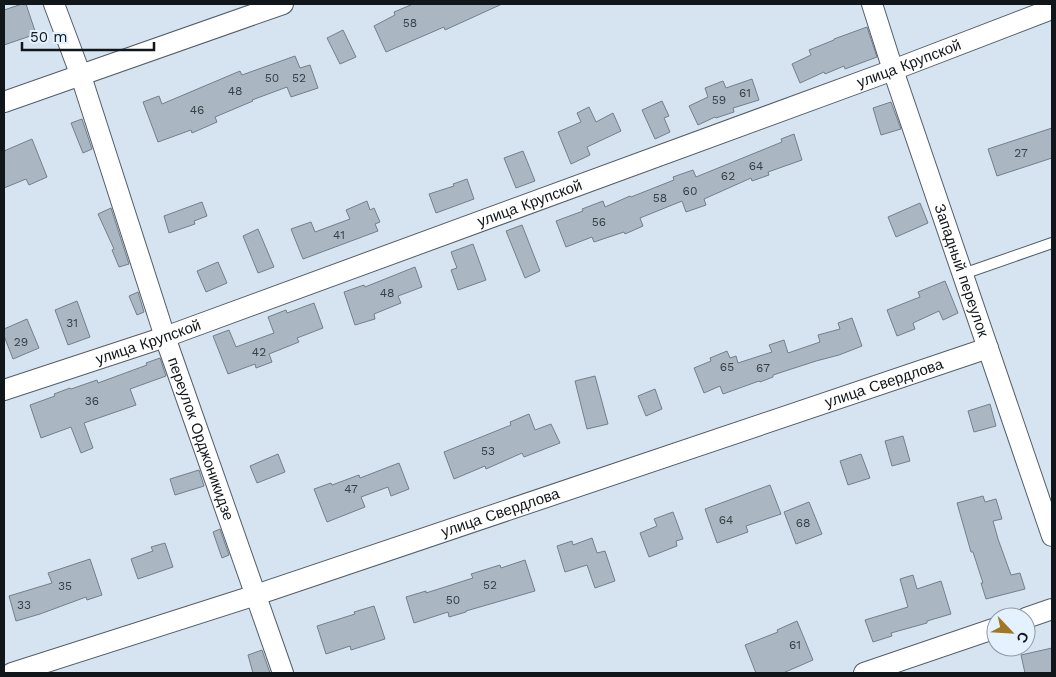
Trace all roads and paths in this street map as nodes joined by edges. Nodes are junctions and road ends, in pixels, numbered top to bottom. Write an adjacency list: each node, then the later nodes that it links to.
1 (54, 4): 6 (street, переулок Орджоникидзе)
2 (283, 4): 6 (street)
3 (872, 4): 5 (street, Западный переулок)
4 (1052, 9): 5 (street, улица Крупской)
5 (893, 70): 9 (street, Западный переулок); 10 (street, улица Крупской)
6 (81, 76): 7 (street); 10 (street, переулок Орджоникидзе)
7 (4, 102)
8 (1052, 243): 9 (lane)
9 (963, 274): 11 (street, Западный переулок)
10 (165, 337): 12 (street, улица Крупской); 14 (street, переулок Орджоникидзе)
11 (988, 348): 13 (street, Западный переулок); 14 (street, улица Свердлова)
12 (4, 390)
13 (1052, 536)
14 (256, 595): 18 (street, улица Свердлова); 19 (street, переулок Орджоникидзе)
15 (1052, 608): 16 (street)
16 (1036, 614)
17 (986, 631): 20 (street)
18 (12, 673)
19 (283, 673)
20 (864, 673)

